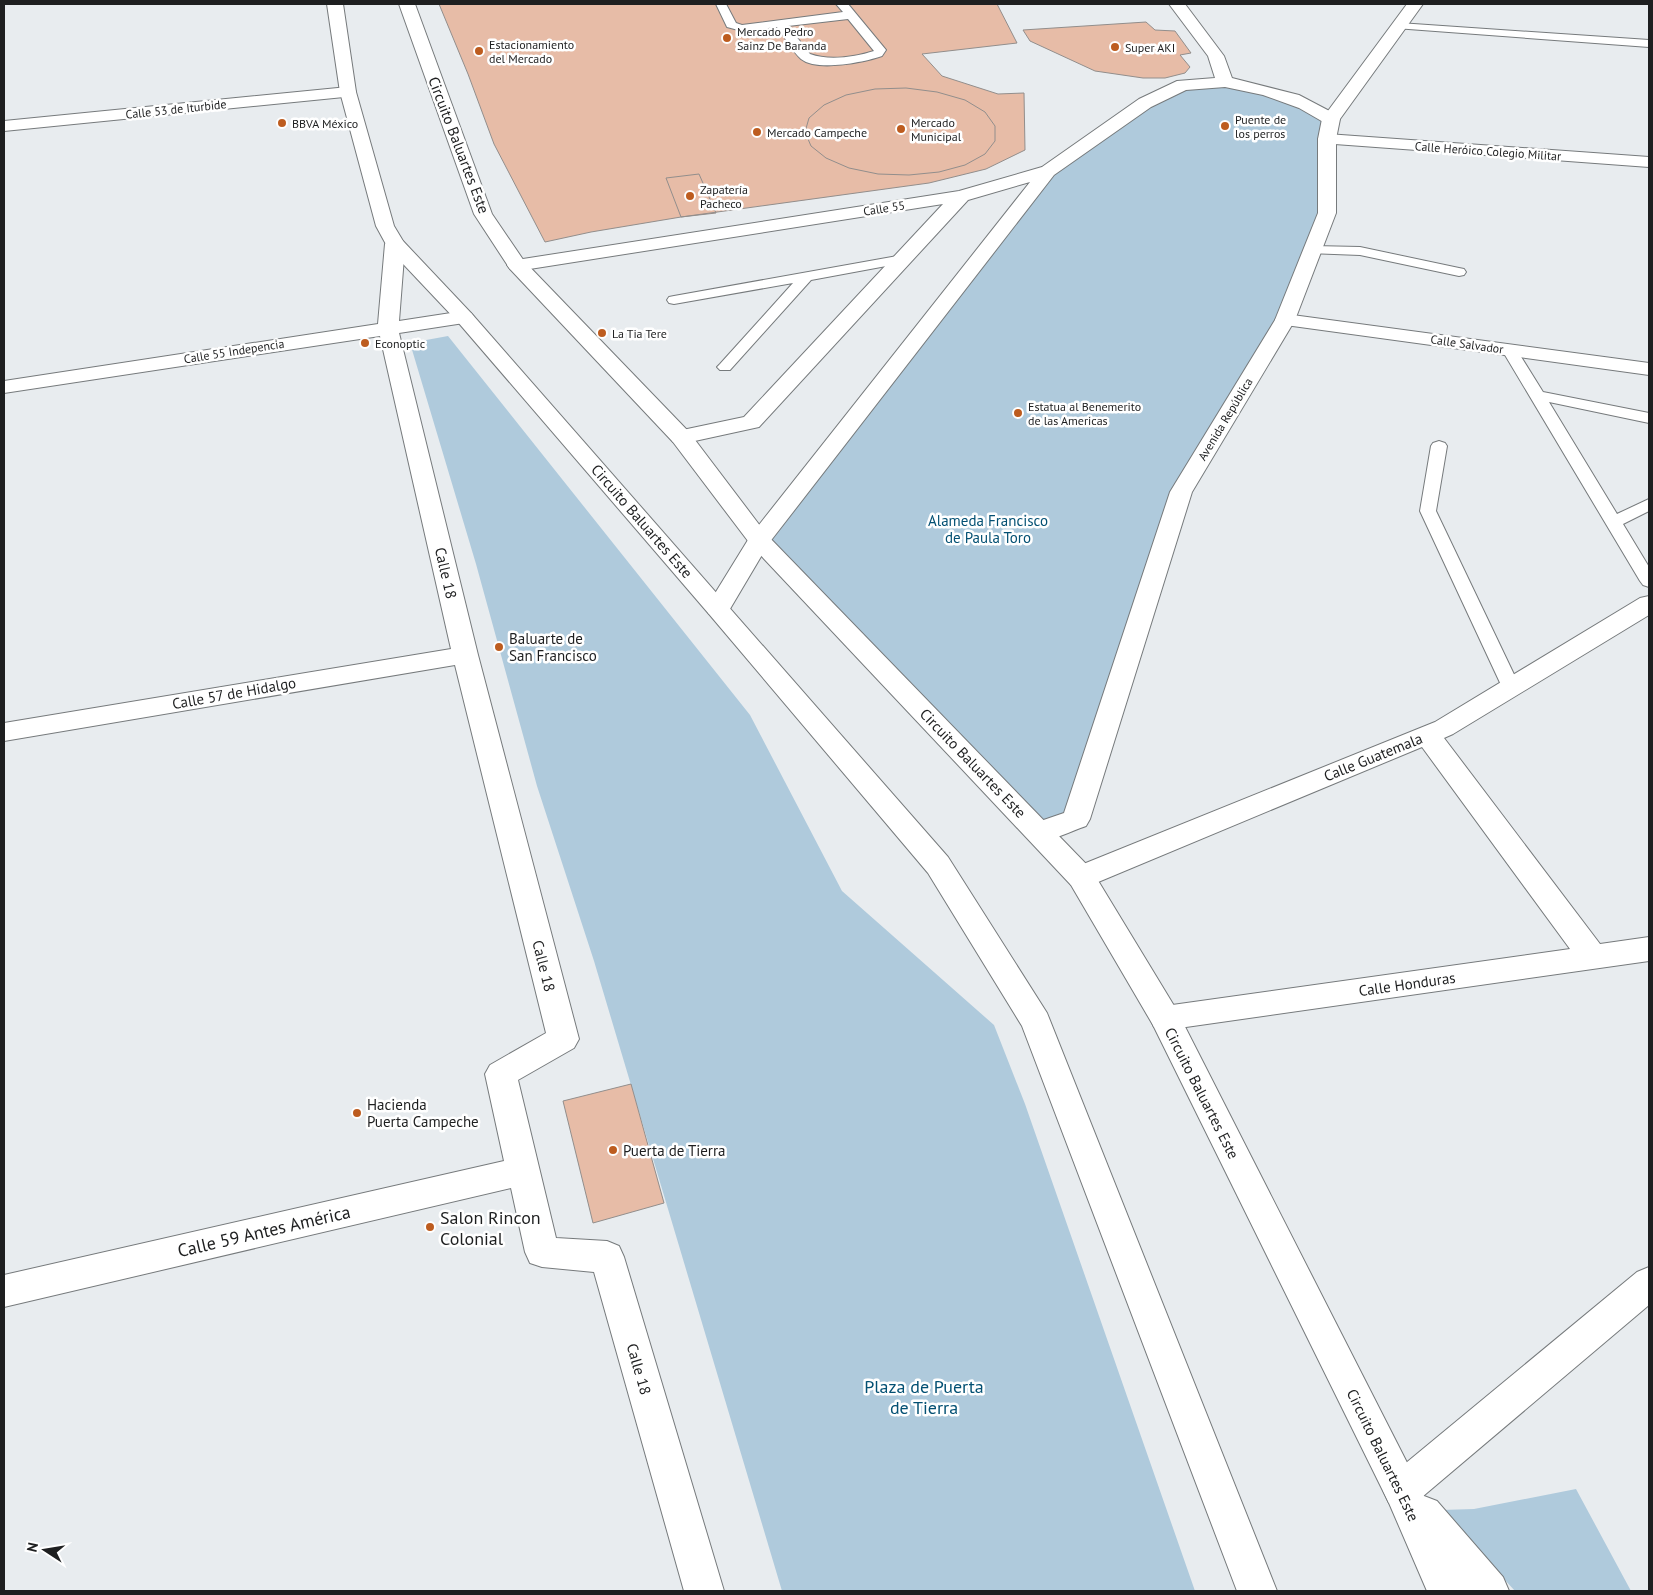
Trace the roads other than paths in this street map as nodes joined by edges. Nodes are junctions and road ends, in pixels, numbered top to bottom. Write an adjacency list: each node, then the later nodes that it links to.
1 (335, 4): 12 (street, Circuito Baluartes Este)
2 (407, 4): 21 (street, Circuito Baluartes Este)
3 (721, 4): 8 (lane)
4 (842, 4): 7 (lane)
5 (1177, 4): 11 (street)
6 (1415, 4): 9 (street)
7 (850, 15): 8 (lane); 8 (lane)
8 (781, 24)
9 (1399, 26): 10 (lane); 14 (street)
10 (1649, 44)
11 (1226, 82): 14 (street, Calle 55); 16 (street, Calle 55)
12 (348, 92): 13 (street, Calle 53 de Iturbide); 18 (street, Circuito Baluartes Este)
13 (4, 126)
14 (1329, 129): 15 (street, Calle Heróico Colegio Militar); 19 (street, Avenida República)
15 (1649, 162)
16 (1048, 171): 17 (street, Calle 55); 38 (street)
17 (961, 196): 20 (street); 21 (street, Calle 55)
18 (395, 244): 25 (street, Circuito Baluartes Este); 27 (street, Calle 18)
19 (1313, 250): 22 (lane); 26 (street, Avenida República)
20 (903, 258): 23 (lane); 34 (street)
21 (517, 265): 34 (street, Circuito Baluartes Este)
22 (1459, 272)
23 (807, 276): 24 (lane); 29 (lane)
24 (674, 300)
25 (464, 317): 27 (street, Calle 55 Indepencia); 41 (street, Circuito Baluartes Este)
26 (1285, 320): 28 (street, Calle Salvador); 46 (street, Avenida República)
27 (388, 328): 31 (street, Calle 55 Indepencia); 42 (street, Calle 18)
28 (1510, 350): 30 (street, Calle Salvador); 32 (lane)
29 (725, 367)
30 (1649, 368)
31 (4, 386)
32 (1537, 395): 33 (lane); 37 (lane)
33 (1649, 418)
34 (681, 436): 38 (street, Circuito Baluartes Este)
35 (1439, 446): 43 (lane)
36 (1649, 504): 37 (lane)
37 (1614, 522): 39 (lane)
38 (759, 540): 41 (street); 46 (street, Circuito Baluartes Este)
39 (1649, 581)
40 (1649, 604): 43 (street, Calle Guatemala)
41 (718, 608): 56 (street, Circuito Baluartes Este)
42 (465, 655): 44 (street, Calle 57 de Hidalgo); 51 (street, Calle 18)
43 (1511, 688): 45 (street, Calle Guatemala)
44 (4, 732)
45 (1427, 735): 47 (street, Calle Guatemala); 49 (street)
46 (1039, 832): 47 (street, Circuito Baluartes Este)
47 (1081, 877): 50 (street, Circuito Baluartes Este)
48 (1649, 949): 49 (street, Calle Honduras)
49 (1593, 957): 50 (street, Calle Honduras)
50 (1165, 1018): 54 (street, Circuito Baluartes Este)
51 (523, 1171): 53 (street, Calle 59 Antes América); 55 (street, Calle 18)
52 (1649, 1283): 54 (street)
53 (4, 1291)
54 (1402, 1490): 57 (street, Circuito Baluartes Este); 58 (street)
55 (704, 1591)
56 (1258, 1591)
57 (1448, 1591)
58 (1489, 1591)

